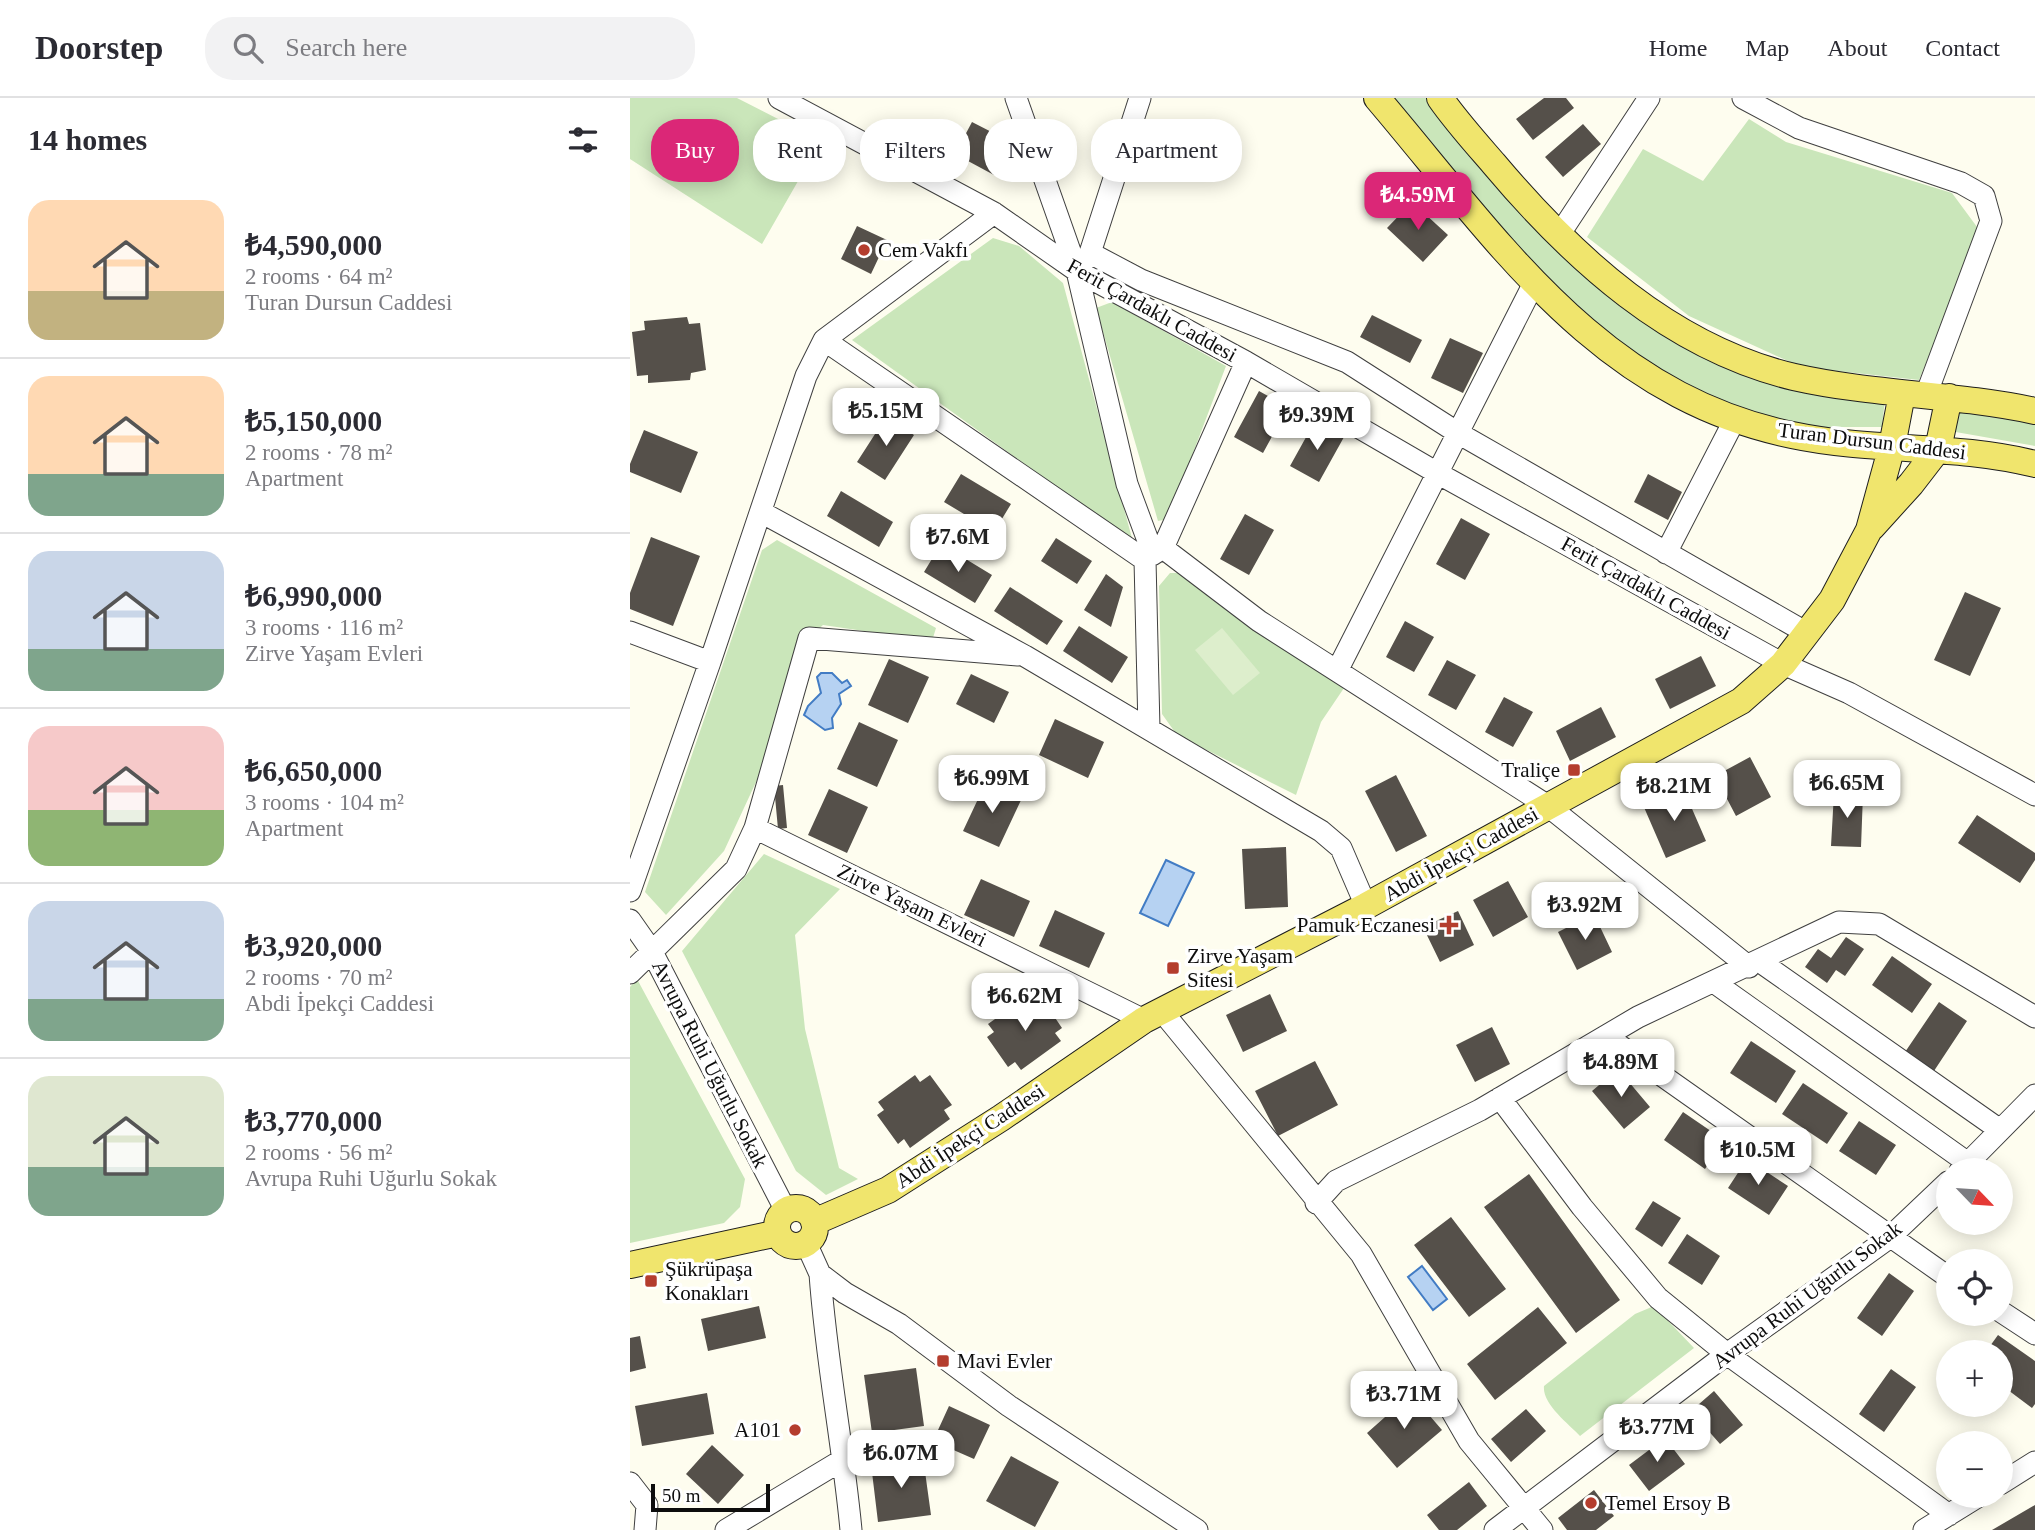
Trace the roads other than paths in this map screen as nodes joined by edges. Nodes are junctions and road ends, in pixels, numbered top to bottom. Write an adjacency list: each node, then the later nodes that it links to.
1 (779, 98): 8 (street, Ferit Çardaklı Caddesi)
2 (1016, 98): 10 (street)
3 (1140, 98): 10 (street)
4 (1377, 98): 11 (main road, Turan Dursun Caddesi)
5 (1440, 98): 9 (main road)
6 (1649, 98): 9 (street)
7 (1743, 98): 14 (street)
8 (994, 213): 10 (street, Ferit Çardaklı Caddesi); 12 (street)
9 (1559, 235): 14 (main road)
10 (1083, 262): 13 (street, Ferit Çardaklı Caddesi); 17 (street); 29 (street)
11 (1534, 283): 16 (main road, Turan Dursun Caddesi); 17 (street)
12 (824, 340): 26 (street); 29 (street)
13 (1245, 362): 23 (street, Ferit Çardaklı Caddesi); 29 (street)
14 (1926, 395): 15 (main road); 19 (main road); 20 (main road)
15 (2035, 411)
16 (1735, 419): 18 (main road, Turan Dursun Caddesi); 28 (street)
17 (1458, 433): 23 (street); 28 (street)
18 (1826, 440): 19 (main road, Turan Dursun Caddesi); 25 (main road)
19 (1892, 446): 20 (main road, Turan Dursun Caddesi); 25 (main road)
20 (1938, 449): 21 (main road, Turan Dursun Caddesi); 24 (main road)
21 (1978, 453): 22 (main road, Turan Dursun Caddesi); 24 (main road)
22 (2035, 464)
23 (1439, 474): 34 (street, Ferit Çardaklı Caddesi); 35 (street)
24 (1911, 485): 27 (main road)
25 (1878, 492): 27 (main road)
26 (761, 512): 32 (street); 33 (street)
27 (1869, 530): 31 (main road, Abdi İpekçi Caddesi)
28 (1667, 553): 31 (street)
29 (1153, 554): 35 (street); 36 (street)
30 (630, 632): 33 (street)
31 (1807, 633): 34 (main road, Abdi İpekçi Caddesi)
32 (1025, 656): 36 (street); 39 (street)
33 (710, 662): 40 (street)
34 (1783, 664): 37 (street, Ferit Çardaklı Caddesi); 38 (main road, Abdi İpekçi Caddesi)
35 (1337, 671): 38 (street)
36 (1149, 729): 41 (street)
37 (2035, 795)
38 (1548, 806): 41 (main road, Abdi İpekçi Caddesi); 44 (street)
39 (755, 828): 43 (street); 47 (street, Zirve Yaşam Evleri)
40 (630, 891)
41 (1366, 906): 47 (main road, Abdi İpekçi Caddesi)
42 (630, 920): 43 (street, Avrupa Ruhi Uğurlu Sokak)
43 (651, 950): 45 (street); 57 (street, Avrupa Ruhi Uğurlu Sokak)
44 (1754, 964): 46 (street); 48 (street); 52 (street)
45 (630, 973)
46 (1715, 983): 49 (street); 53 (street)
47 (1153, 1015): 56 (street); 58 (main road, Abdi İpekçi Caddesi)
48 (2035, 1017)
49 (1606, 1036): 51 (street); 59 (street)
50 (2035, 1095): 52 (street)
51 (1500, 1098): 56 (street); 65 (street)
52 (2000, 1130): 54 (street)
53 (1952, 1158)
54 (1973, 1158)
55 (1936, 1193): 59 (street, Avrupa Ruhi Uğurlu Sokak)
56 (1316, 1203): 71 (street)
57 (782, 1222): 58 (main road); 60 (main road)
58 (810, 1233): 62 (street)
59 (1889, 1238): 61 (street); 65 (street, Avrupa Ruhi Uğurlu Sokak)
60 (630, 1265)
61 (1936, 1269)
62 (820, 1274): 66 (street); 73 (street)
63 (2013, 1320): 64 (street)
64 (2035, 1334)
65 (1727, 1354): 71 (street, Avrupa Ruhi Uğurlu Sokak); 72 (street)
66 (844, 1459): 75 (street); 76 (street)
67 (2035, 1462): 68 (street)
68 (2013, 1475)
69 (630, 1483): 74 (street)
70 (1960, 1508): 72 (street)
71 (1524, 1509): 78 (street, Avrupa Ruhi Uğurlu Sokak); 79 (street)
72 (1949, 1515): 80 (street)
73 (1168, 1521): 77 (street)
74 (649, 1529)
75 (726, 1530)
76 (851, 1530)
77 (1196, 1530)
78 (1495, 1530)
79 (1542, 1530)
80 (1924, 1530)

